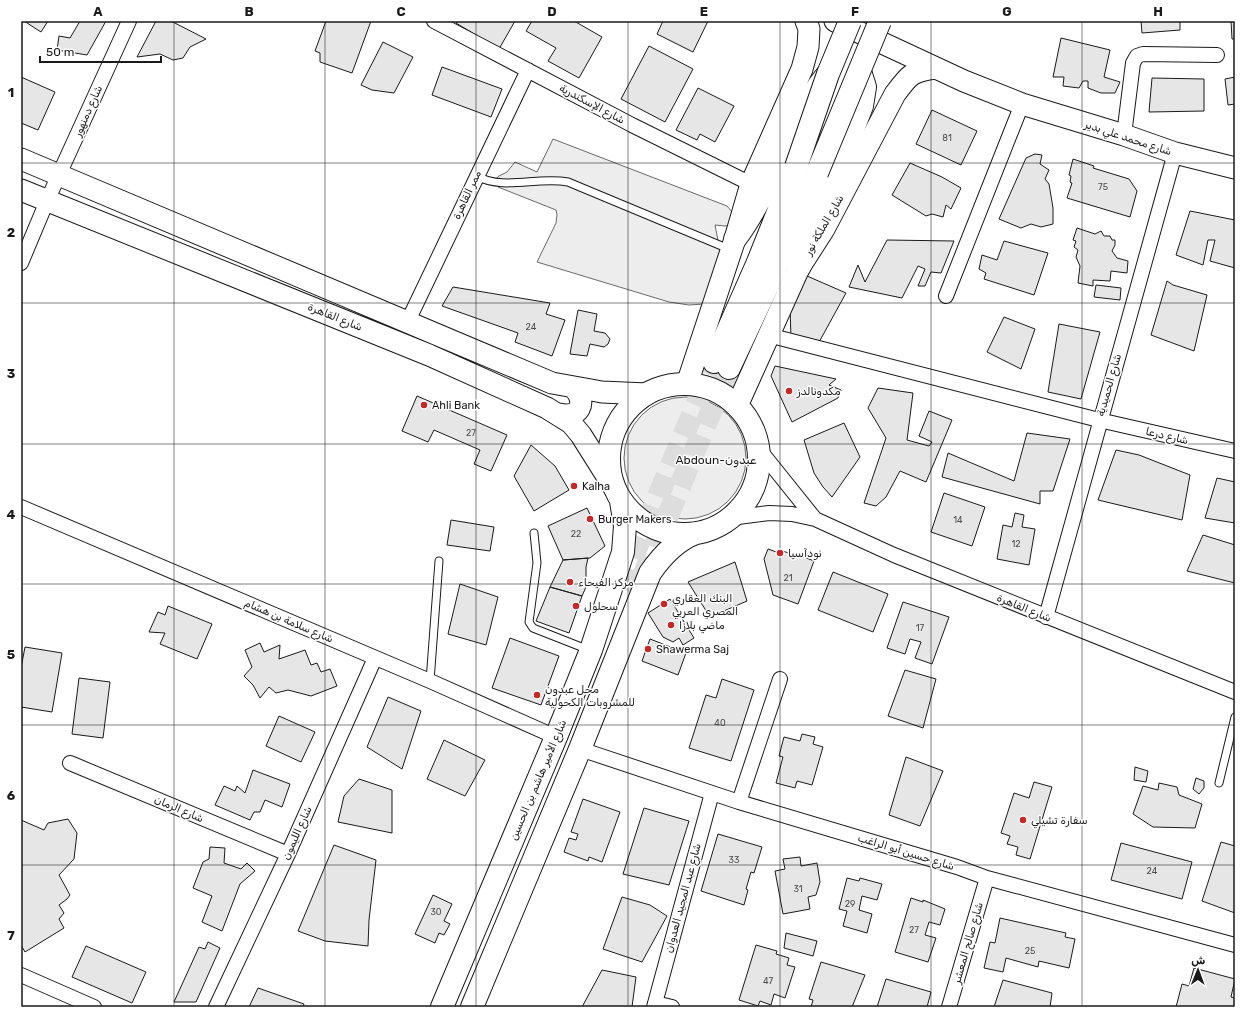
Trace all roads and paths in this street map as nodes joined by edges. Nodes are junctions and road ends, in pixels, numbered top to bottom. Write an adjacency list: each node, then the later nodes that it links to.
1 (129, 21): 17 (street, شارع دمنهور)
2 (434, 21): 9 (street, شارع الإسكندرية)
3 (806, 21): 19 (main road)
4 (835, 21): 8 (main road, شارع محمد علي بدير)
5 (850, 21): 11 (highway, bridge)
6 (880, 21): 10 (highway, bridge)
7 (1217, 55): 13 (street)
8 (935, 68): 12 (main road, شارع محمد علي بدير); 24 (main road, شارع الملكة نور)
9 (528, 70): 18 (street, ممر القاهرة); 19 (street, شارع الإسكندرية)
10 (860, 70): 11 (highway, bridge); 24 (highway)
11 (828, 74): 22 (highway)
12 (1022, 104): 13 (main road, شارع محمد علي بدير); 25 (street)
13 (1124, 135): 14 (main road, شارع محمد علي بدير)
14 (1175, 153): 16 (main road, شارع محمد علي بدير); 33 (street, شارع الحميدية)
15 (21, 159): 17 (main road)
16 (1235, 168)
17 (60, 176): 21 (street, شارع دمنهور); 26 (main road)
18 (476, 176): 22 (lane); 26 (street, ممر القاهرة)
19 (751, 184): 22 (main road)
20 (21, 190): 21 (main road, شارع القاهرة)
21 (47, 201): 23 (street, شارع دمنهور); 32 (main road, شارع القاهرة)
22 (733, 244): 28 (main road)
23 (21, 263)
24 (799, 268): 27 (main road, شارع الملكة نور)
25 (946, 296)
26 (408, 321): 29 (main road)
27 (768, 335): 31 (main road, شارع الملكة نور); 33 (street, شارع درعا)
28 (687, 384): 30 (highway, شارع الأمير هاشم بن الحسين); 31 (highway, شارع الأمير هاشم بن الحسين)
29 (574, 388): 30 (main road); 32 (main road)
30 (647, 394): 36 (highway, شارع الأمير هاشم بن الحسين)
31 (737, 406): 34 (highway, شارع الأمير هاشم بن الحسين)
32 (559, 414): 36 (main road, شارع القاهرة)
33 (1099, 420): 35 (street, شارع درعا); 43 (street, شارع الحميدية)
34 (758, 448): 38 (highway, شارع الأمير هاشم بن الحسين); 39 (street, شارع القاهرة)
35 (1235, 451)
36 (618, 495): 41 (highway); 44 (highway, شارع الأمير هاشم بن الحسين)
37 (21, 507): 45 (street, شارع سلامة بن هشام)
38 (730, 518): 39 (street, شارع القاهرة); 41 (highway, شارع الأمير هاشم بن الحسين)
39 (815, 519): 43 (street, شارع القاهرة)
40 (534, 533): 44 (lane)
41 (696, 533): 51 (highway)
42 (439, 561): 47 (lane)
43 (1046, 617): 48 (street, شارع القاهرة)
44 (591, 650): 50 (highway, شارع الأمير هاشم بن الحسين)
45 (375, 658): 47 (street, شارع سلامة بن هشام); 56 (street, شارع الليمون)
46 (780, 679): 55 (street)
47 (430, 681): 50 (street, شارع سلامة بن هشام)
48 (1235, 692)
49 (1235, 717): 53 (lane)
50 (556, 738): 63 (highway, شارع الأمير هاشم بن الحسين)
51 (580, 749): 54 (street, شارع حسين أبو الراغب); 64 (highway)
52 (70, 763): 56 (street, شارع الرمان)
53 (1219, 782)
54 (712, 794): 55 (street, شارع حسين أبو الراغب); 60 (street, شارع عبد المجيد العدوان)
55 (739, 802): 57 (street, شارع حسين أبو الراغب)
56 (288, 854): 62 (street, شارع الليمون)
57 (987, 878): 58 (street, شارع حسين أبو الراغب); 66 (street, شارع صالح المعشر)
58 (1235, 945)
59 (21, 975): 61 (street)
60 (654, 1005): 65 (street, شارع عبد المجيد العدوان)
61 (94, 1007)
62 (216, 1007)
63 (442, 1007)
64 (472, 1007)
65 (672, 1007)
66 (949, 1007)

